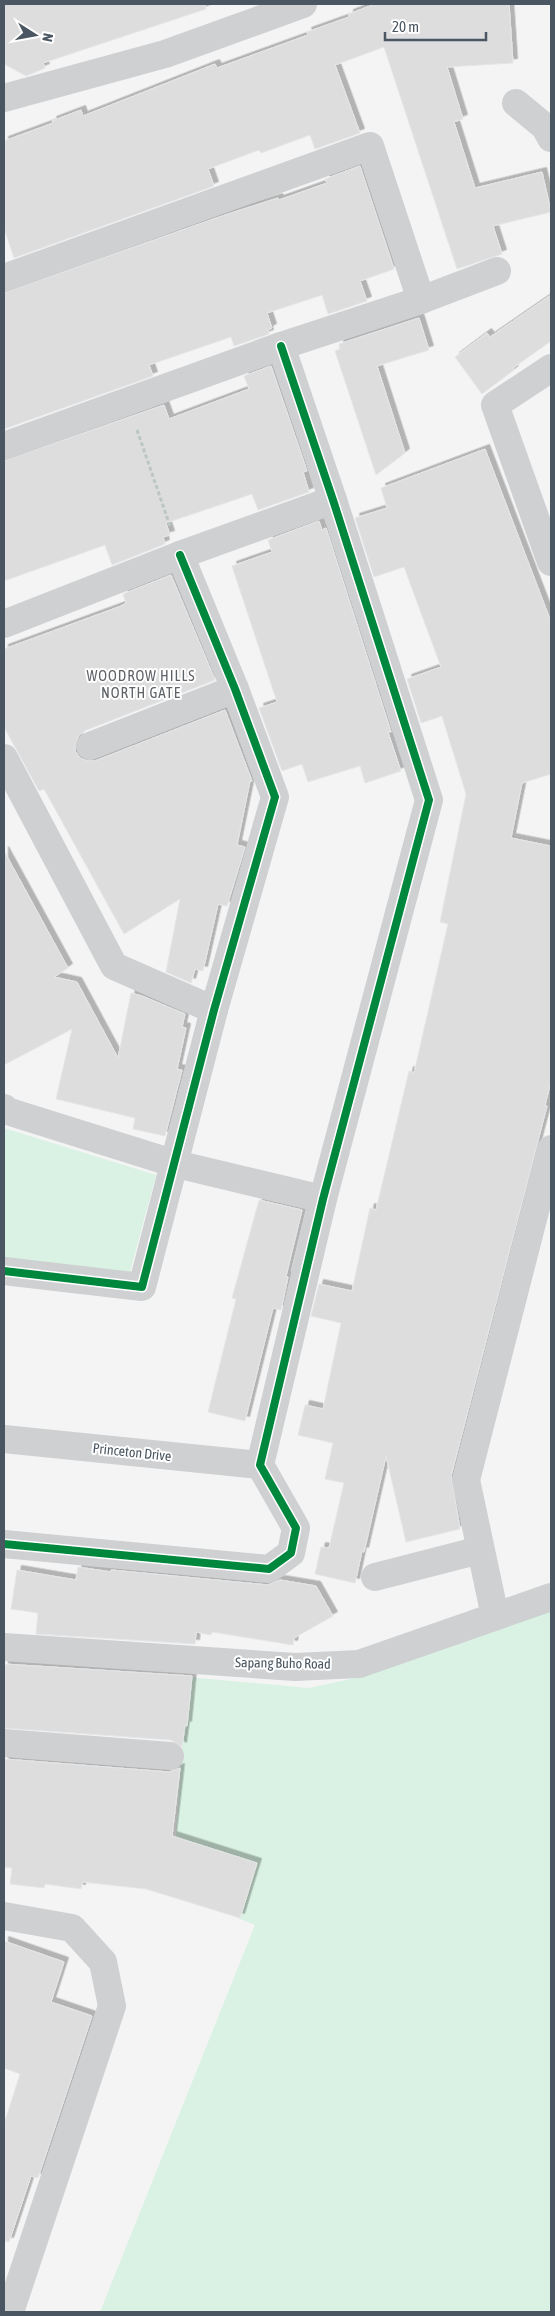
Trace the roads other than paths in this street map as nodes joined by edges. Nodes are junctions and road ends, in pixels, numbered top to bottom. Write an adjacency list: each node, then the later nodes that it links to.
1 (303, 4): 2 (street)
2 (4, 98)
3 (516, 103): 4 (street)
4 (551, 138)
5 (497, 271): 7 (street)
6 (4, 278): 7 (street)
7 (421, 300): 8 (street)
8 (281, 346): 10 (street); 11 (street)
9 (551, 368): 13 (street)
10 (4, 446)
11 (333, 500): 12 (street); 22 (street)
12 (180, 555): 14 (street); 15 (street)
13 (551, 562)
14 (4, 624)
15 (235, 689): 16 (street); 18 (street)
16 (90, 746)
17 (4, 758): 18 (street)
18 (214, 1010): 21 (street)
19 (4, 1108): 21 (street)
20 (551, 1149): 27 (street)
21 (176, 1164): 22 (street); 23 (street)
22 (323, 1199): 25 (street)
23 (4, 1271)
24 (4, 1439): 25 (street, Princeton Drive)
25 (260, 1464): 26 (street)
26 (4, 1544)
27 (480, 1550): 28 (street); 30 (street)
28 (375, 1577)
29 (551, 1597): 30 (street, Sapang Buho Road)
30 (495, 1616): 31 (street, Sapang Buho Road)
31 (4, 1647)
32 (4, 1743): 33 (street)
33 (170, 1756)
34 (4, 1916): 35 (street)
35 (10, 2312)

